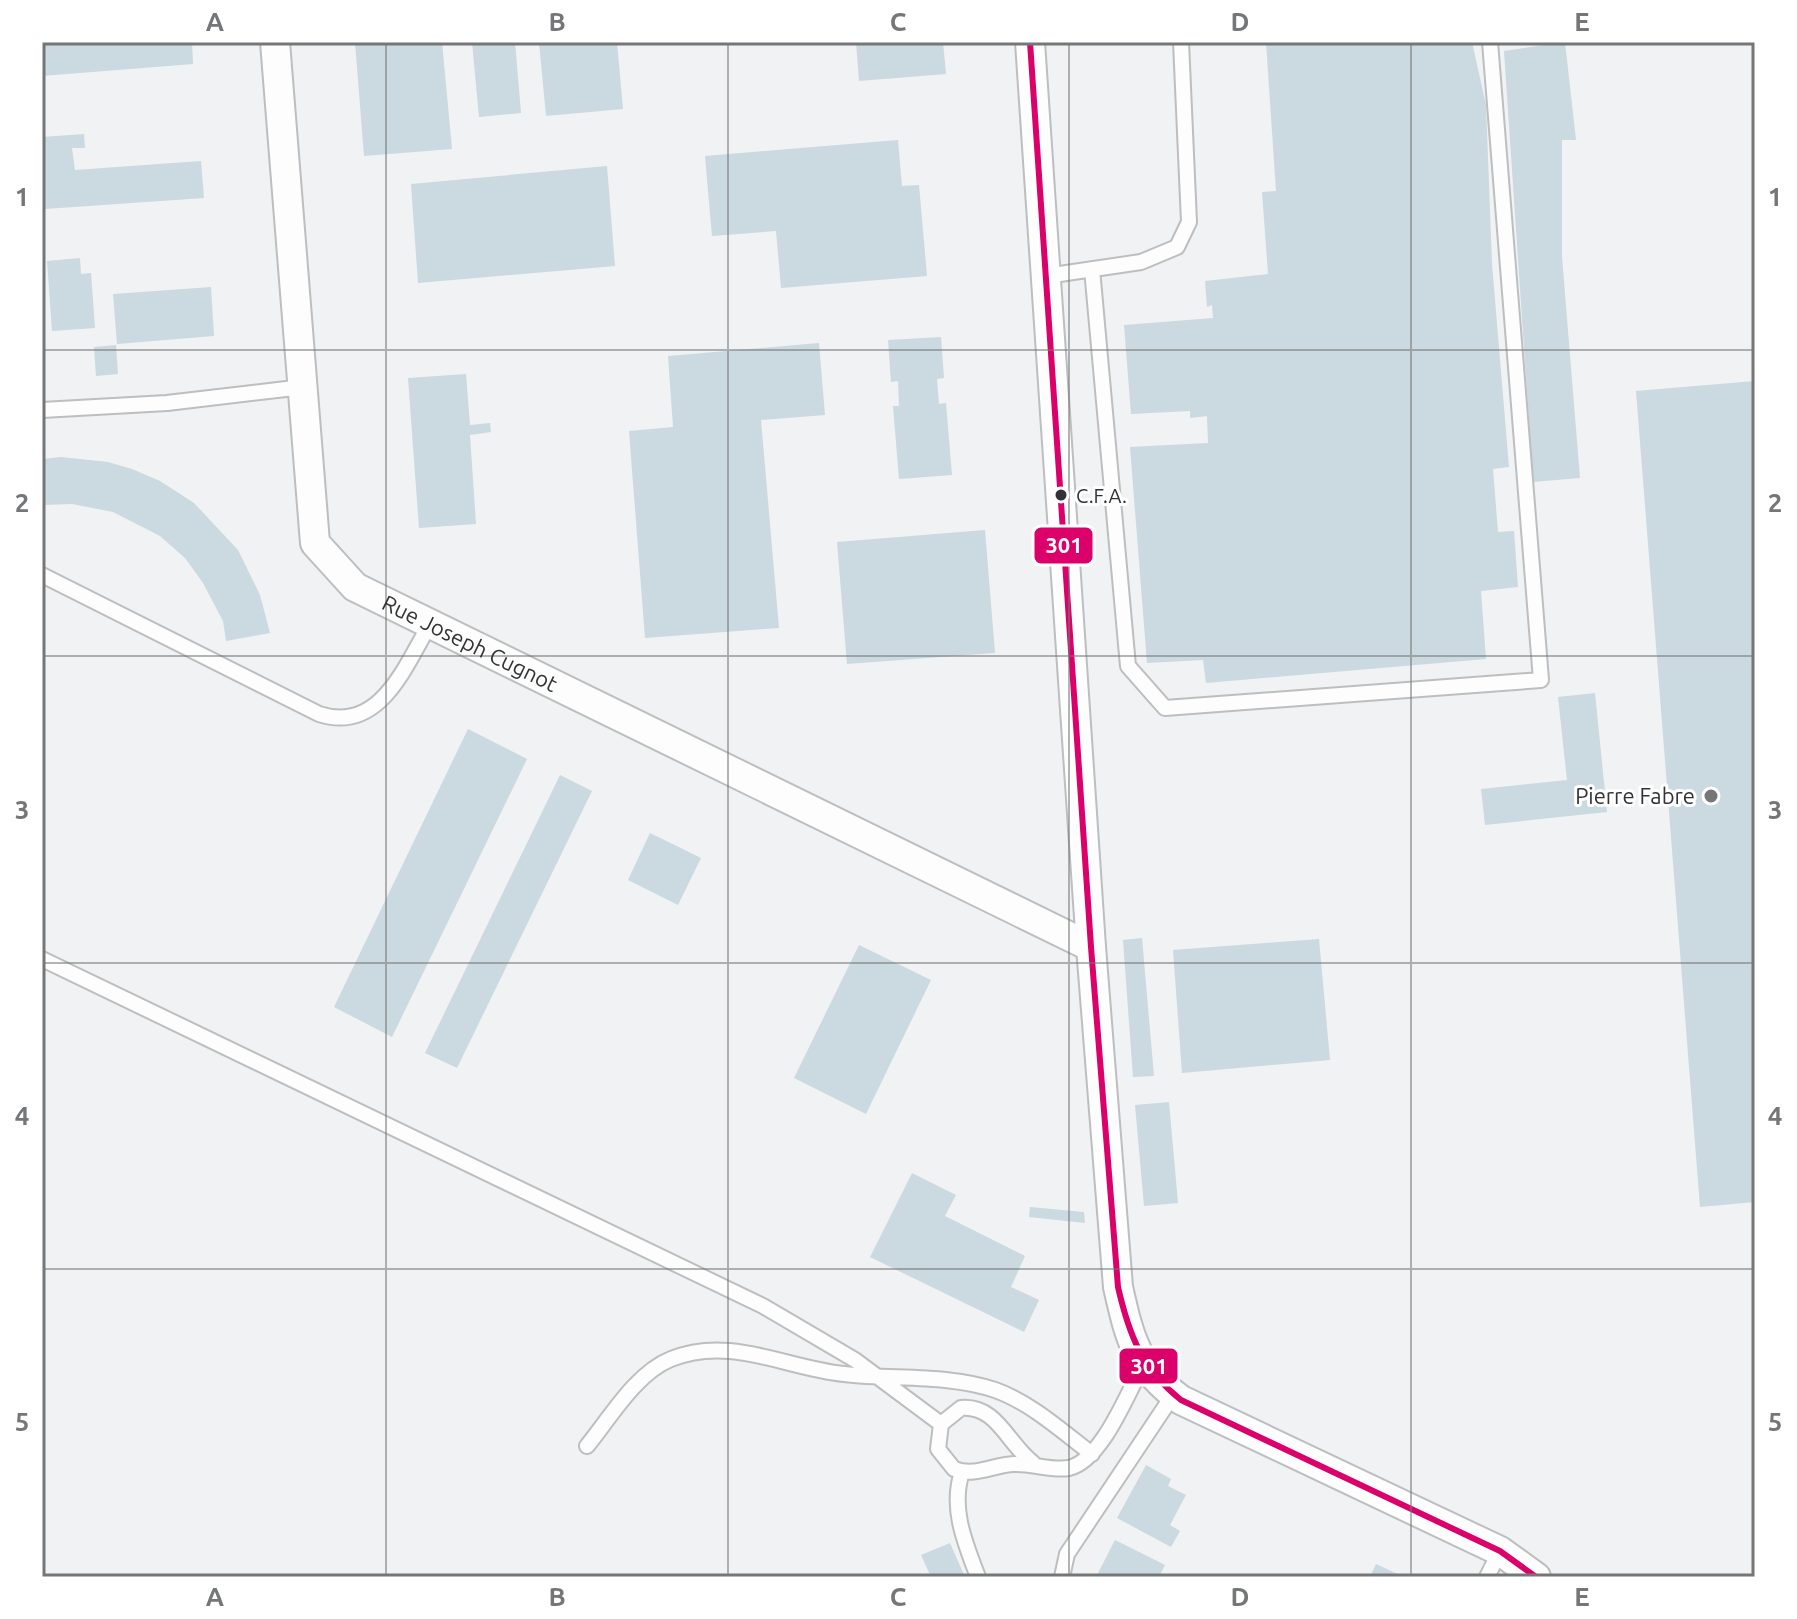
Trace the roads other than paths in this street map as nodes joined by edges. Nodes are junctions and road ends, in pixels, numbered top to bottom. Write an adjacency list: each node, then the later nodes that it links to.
1 (275, 42): 7 (street, Rue Joseph Cugnot)
2 (1030, 42): 6 (street)
3 (1181, 42): 5 (lane)
4 (1490, 42): 5 (lane)
5 (1092, 269): 6 (lane)
6 (1046, 276): 11 (street)
7 (303, 387): 8 (lane); 10 (street, Rue Joseph Cugnot)
8 (42, 410)
9 (42, 575): 10 (lane)
10 (430, 624): 11 (street, Rue Joseph Cugnot)
11 (1091, 947): 13 (street)
12 (42, 959): 14 (lane)
13 (1143, 1365): 15 (street); 18 (lane)
14 (879, 1378): 16 (lane); 17 (lane); 18 (lane)
15 (1173, 1395): 21 (street); 23 (lane)
16 (941, 1424): 19 (lane); 20 (lane)
17 (587, 1446)
18 (1092, 1454): 19 (lane)
19 (1033, 1463): 20 (lane)
20 (962, 1472): 22 (lane)
21 (1500, 1551): 24 (lane); 25 (street)
22 (978, 1577)
23 (1062, 1577)
24 (1487, 1577)
25 (1536, 1577)

